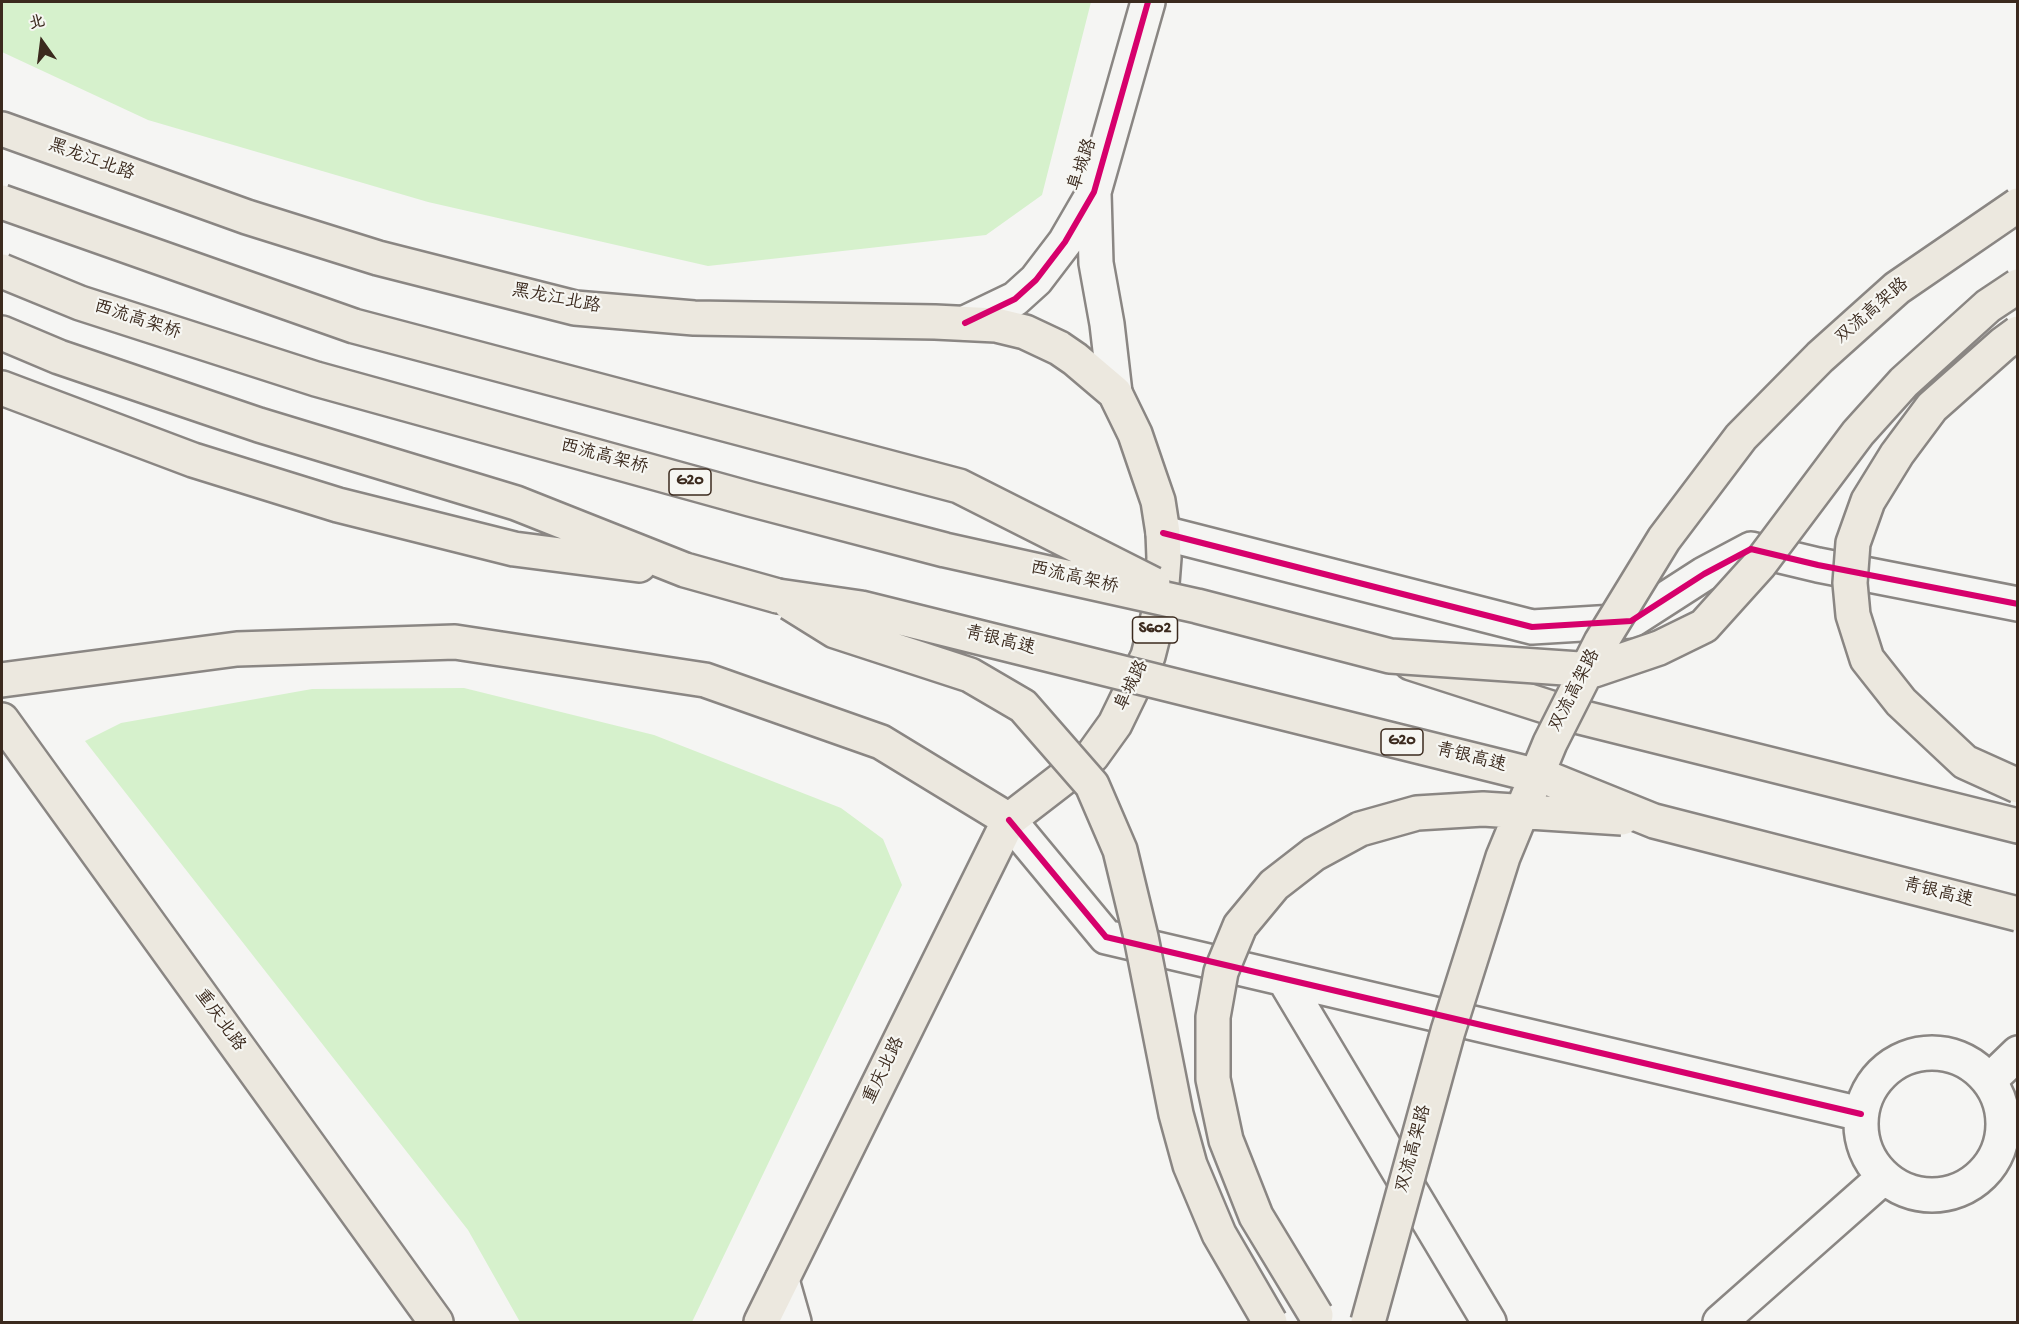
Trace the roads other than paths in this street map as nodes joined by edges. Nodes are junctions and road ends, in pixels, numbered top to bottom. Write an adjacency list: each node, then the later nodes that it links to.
1 (1148, 2): 3 (street, 阜城路)
2 (2, 129): 8 (main road, 黑龙江北路)
3 (1094, 192): 8 (street, 阜城路); 12 (street, 阜城路)
4 (2, 202): 17 (main road, bridge)
5 (2018, 205): 38 (main road, 双流高架路, bridge)
6 (2, 271): 17 (main road, 西流高架桥 / G20, bridge)
7 (2018, 286): 18 (main road, bridge)
8 (965, 323): 12 (main road, 黑龙江北路)
9 (2, 333): 14 (main road, G20)
10 (2018, 333): 21 (main road, bridge)
11 (2, 388): 14 (main road)
12 (1115, 393): 13 (main road, 阜城路 / S602)
13 (1164, 534): 16 (street); 22 (main road, 阜城路 / S602)
14 (685, 570): 15 (main road, G20)
15 (778, 596): 23 (main road, 青银高速 / G20, bridge); 36 (main road, bridge)
16 (2018, 604)
17 (1197, 606): 18 (main road, 西流高架桥 / G20, bridge)
18 (1390, 656): 24 (main road, G20, bridge)
19 (2, 680): 22 (main road)
20 (2, 720): 33 (main road, 重庆北路)
21 (2018, 786)
22 (1009, 820): 26 (street); 32 (main road, 重庆北路)
23 (1654, 821): 25 (main road, 青银高速 / G20, bridge); 37 (main road, bridge)
24 (2018, 826)
25 (2018, 914)
26 (1284, 979): 29 (street); 39 (street)
27 (2018, 1053): 28 (street)
28 (1989, 1081): 29 (street); 30 (street)
29 (1862, 1114): 31 (street)
30 (2008, 1151): 31 (street)
31 (1884, 1177): 40 (street)
32 (782, 1280): 34 (main road, 重庆北路); 35 (street)
33 (436, 1323)
34 (761, 1323)
35 (794, 1323)
36 (1270, 1323)
37 (1323, 1323)
38 (1368, 1323)
39 (1489, 1323)
40 (1720, 1323)

